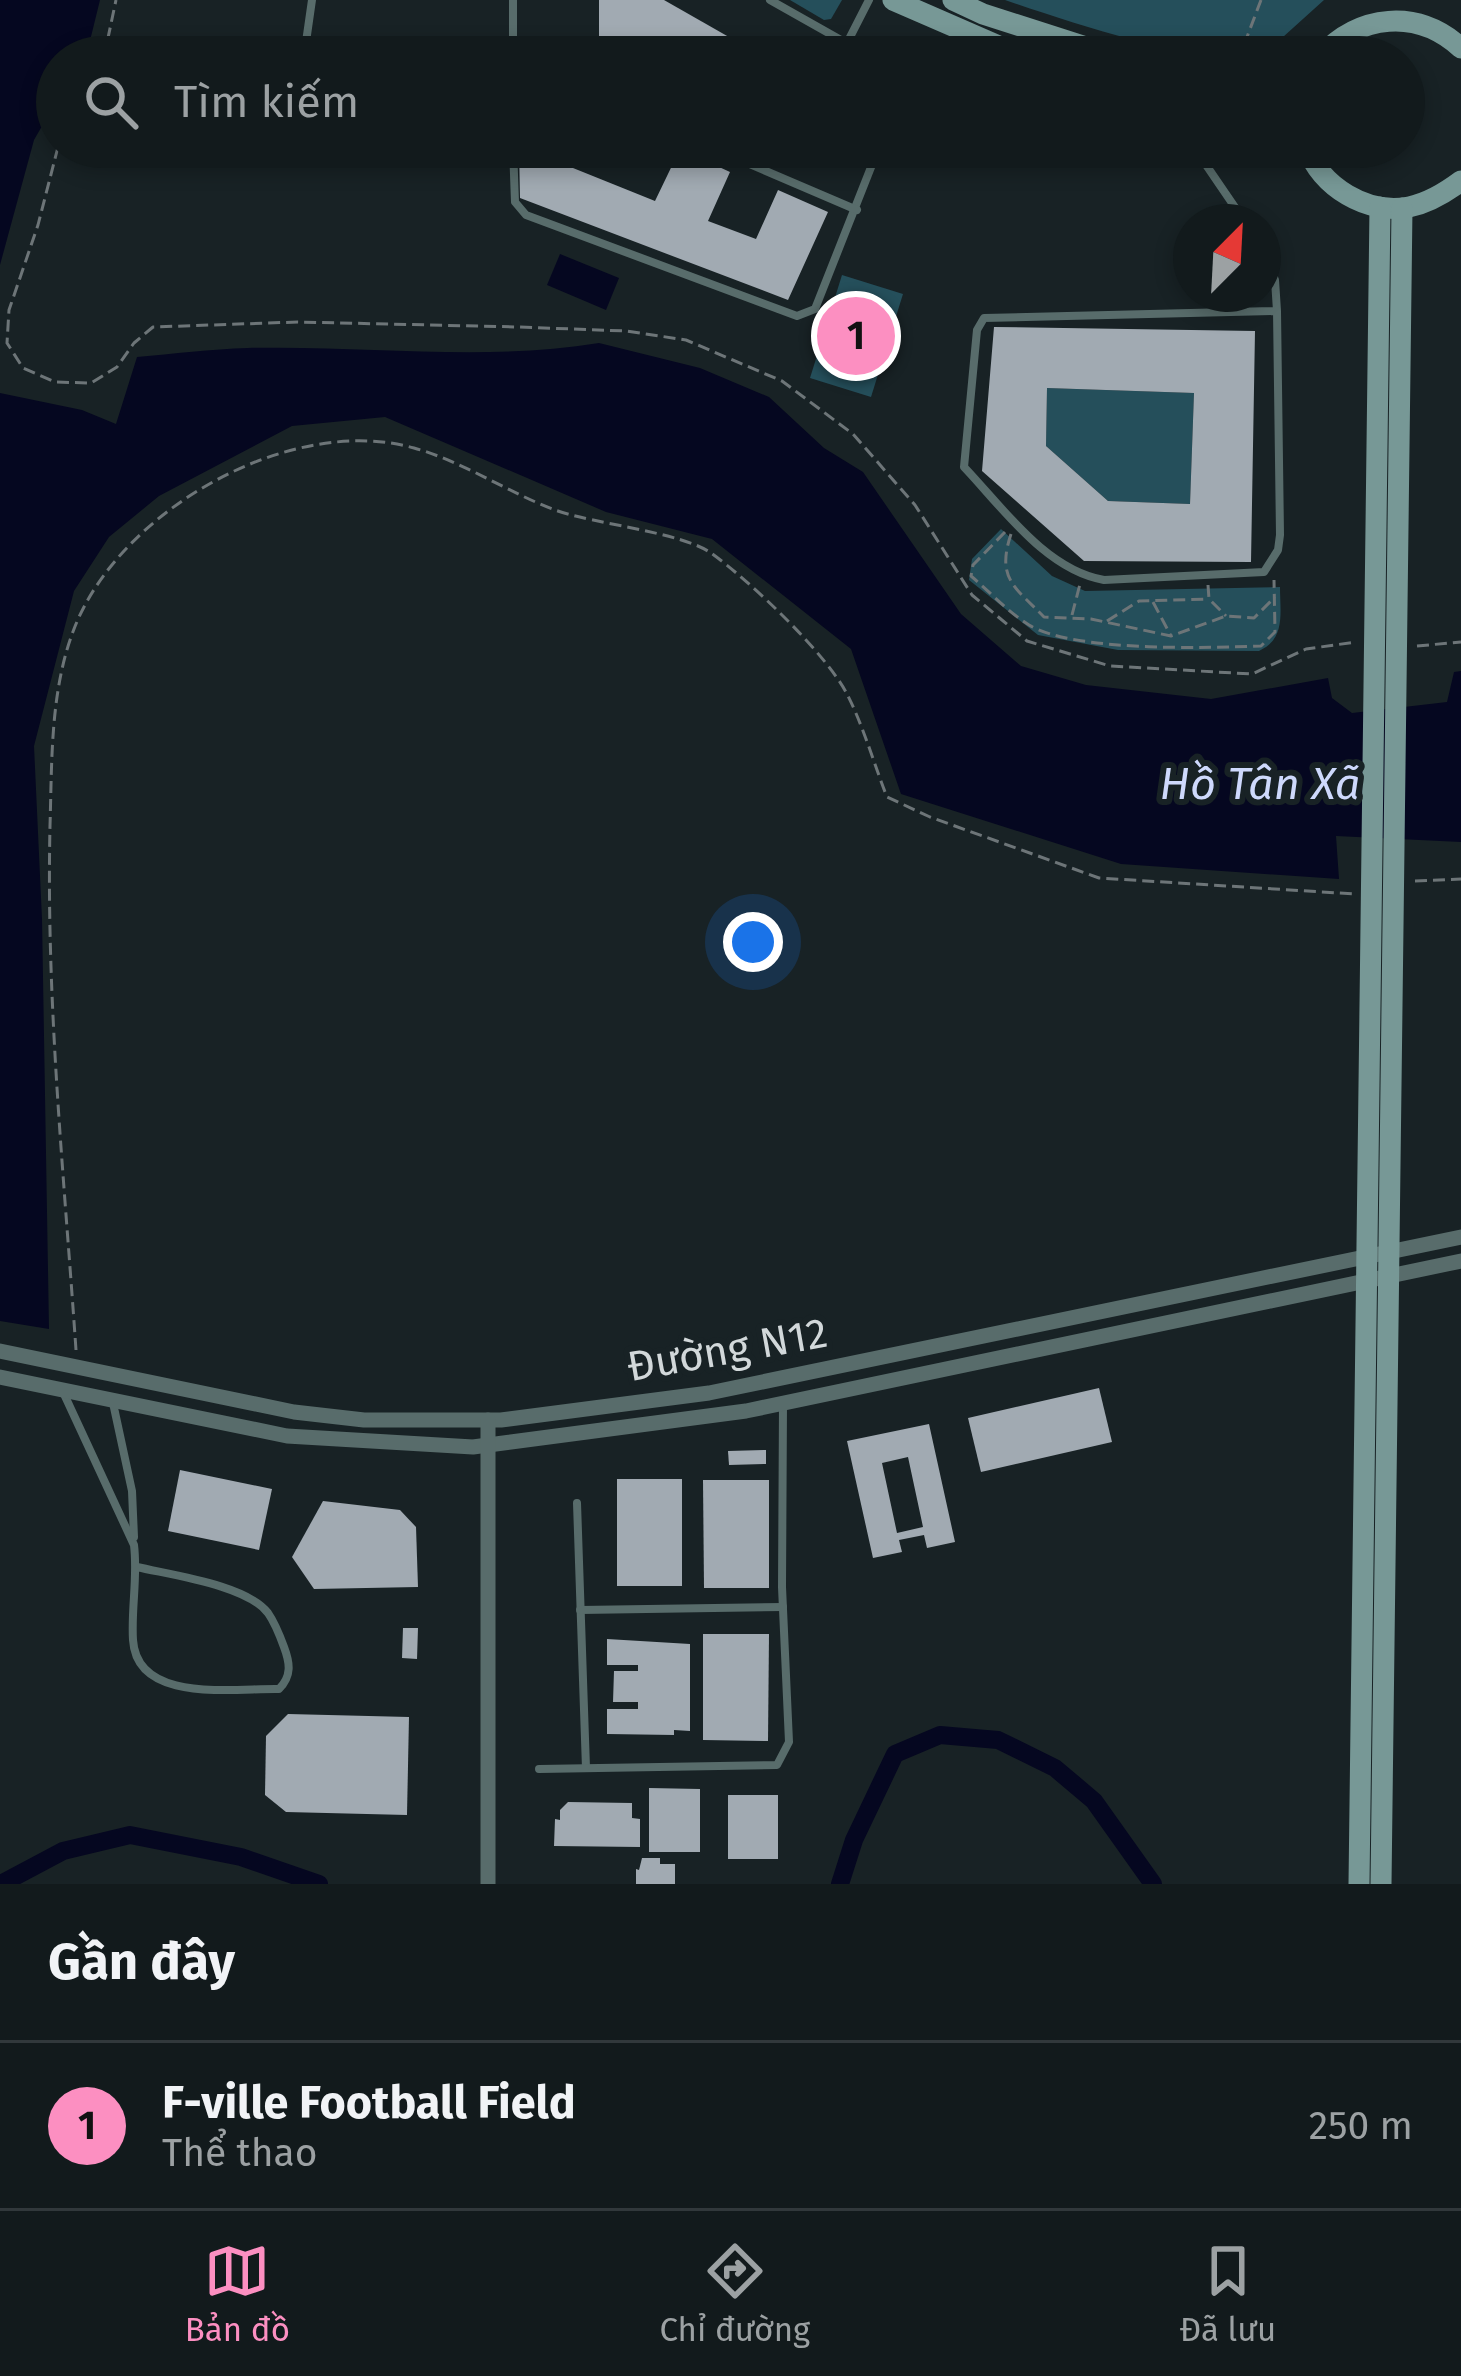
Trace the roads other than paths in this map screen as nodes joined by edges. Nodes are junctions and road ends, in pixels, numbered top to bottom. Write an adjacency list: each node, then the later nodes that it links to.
1 (311, 0): 7 (lane)
2 (513, 0): 8 (lane)
3 (770, 0): 9 (lane)
4 (869, 0): 10 (lane)
5 (893, 0): 11 (street)
6 (953, 0): 12 (street)
7 (307, 36)
8 (513, 36)
9 (834, 36)
10 (852, 36)
11 (976, 36)
12 (1052, 36)
13 (1343, 36): 14 (street)
14 (1461, 48)
15 (513, 168): 23 (lane)
16 (759, 168): 23 (lane)
17 (872, 168): 23 (lane)
18 (1208, 168): 21 (lane)
19 (1320, 168): 22 (street)
20 (1461, 181): 22 (street)
21 (1233, 204)
22 (1391, 207): 25 (street); 25 (street)
23 (857, 210)
24 (1277, 311): 24 (lane)
25 (1386, 697): 27 (street); 27 (street)
26 (1461, 1237): 27 (street, Đường N12)
27 (1378, 1253): 29 (street); 35 (street, Đường N12)
28 (1461, 1261): 29 (street, Đường N12)
29 (1378, 1277): 34 (street, Đường N12); 45 (street); 46 (street)
30 (0, 1352): 35 (street, Đường N12)
31 (0, 1378): 32 (street, Đường N12)
32 (63, 1391): 33 (street, Đường N12); 38 (lane)
33 (113, 1403): 36 (street, Đường N12); 38 (lane)
34 (783, 1403): 36 (street, Đường N12); 40 (lane)
35 (488, 1420): 36 (street)
36 (488, 1446): 44 (street)
37 (577, 1503): 41 (lane)
38 (134, 1545): 39 (lane)
39 (137, 1567): 39 (lane)
40 (784, 1607): 41 (lane); 43 (lane)
41 (580, 1610): 43 (lane)
42 (539, 1768): 43 (lane)
43 (586, 1768)
44 (488, 1884)
45 (1359, 1884)
46 (1381, 1884)

